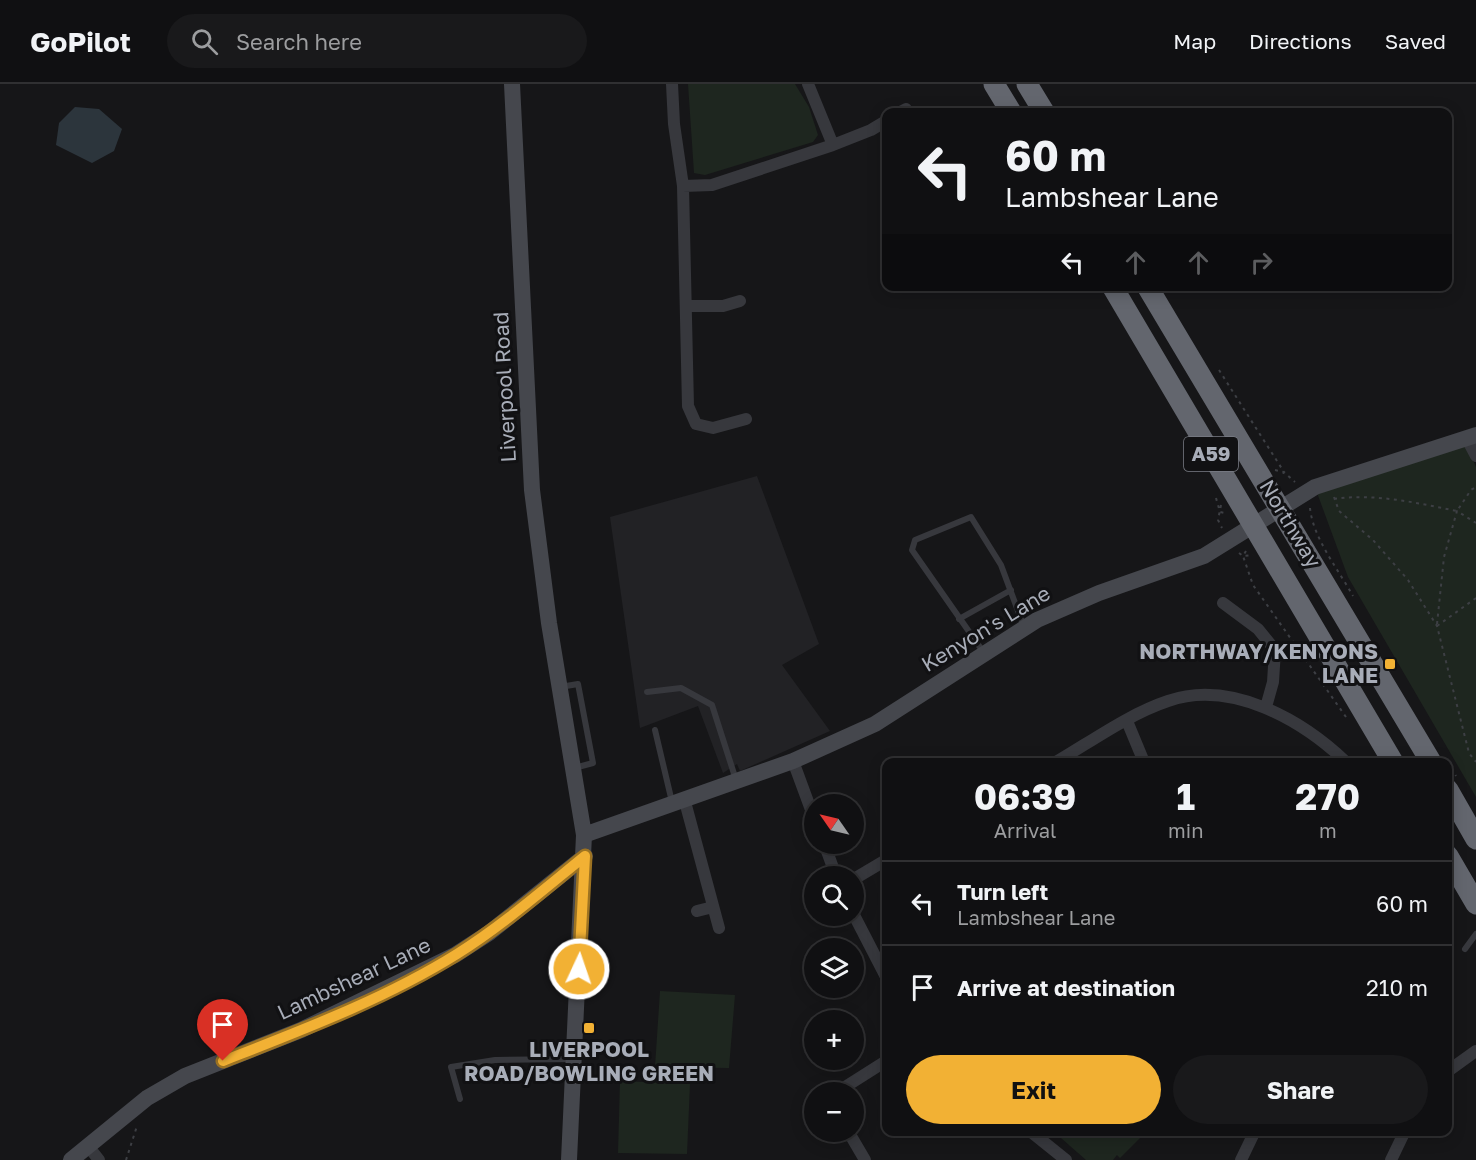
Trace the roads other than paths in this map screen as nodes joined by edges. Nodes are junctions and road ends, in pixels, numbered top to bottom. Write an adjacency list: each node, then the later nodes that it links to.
1 (512, 84): 39 (street, Liverpool Road)
2 (672, 84): 10 (street)
3 (808, 84): 9 (street)
4 (994, 84): 6 (highway)
5 (1027, 84): 7 (highway)
6 (1009, 108)
7 (1042, 108)
8 (882, 124): 9 (street)
9 (833, 145): 10 (street)
10 (683, 186): 14 (street)
11 (1115, 291): 19 (highway, Northway / A59)
12 (1150, 291): 18 (highway, Northway / A59)
13 (740, 302): 14 (street)
14 (686, 306): 15 (street)
15 (747, 420)
16 (1472, 437): 17 (street); 18 (street, Kenyon's Lane)
17 (1476, 456)
18 (1279, 507): 19 (street, Kenyon's Lane); 33 (highway, Northway / A59)
19 (1253, 524): 23 (street, Kenyon's Lane); 32 (highway, Northway / A59)
20 (1011, 590): 22 (lane); 22 (lane); 23 (lane)
21 (1223, 603): 26 (street)
22 (960, 619): 24 (lane)
23 (1025, 628): 24 (street, Kenyon's Lane)
24 (984, 654): 34 (street, Kenyon's Lane)
25 (647, 692): 35 (lane)
26 (1266, 707): 27 (street); 31 (street)
27 (1127, 721): 29 (street); 30 (street)
28 (655, 730): 38 (lane)
29 (1063, 758)
30 (1142, 758)
31 (1341, 758)
32 (1391, 758)
33 (1429, 758)
34 (794, 761): 35 (street, Kenyon's Lane); 36 (street)
35 (736, 780): 38 (street, Kenyon's Lane)
36 (806, 794)
37 (1452, 797): 40 (highway)
38 (678, 800): 39 (street, Kenyon's Lane); 46 (street)
39 (584, 835): 41 (street, Liverpool Road)
40 (1476, 839)
41 (585, 856): 54 (street, Liverpool Road); 63 (street, Lambshear Lane)
42 (882, 862): 44 (street)
43 (1452, 863): 45 (highway)
44 (864, 873)
45 (1476, 904)
46 (713, 907): 47 (street); 49 (street)
47 (698, 911)
48 (860, 926): 52 (street)
49 (719, 928)
50 (1476, 934): 51 (lane)
51 (1465, 949)
52 (882, 969)
53 (1476, 1051): 56 (street)
54 (574, 1059): 58 (lane); 67 (street, Liverpool Road)
55 (882, 1064): 57 (street)
56 (1452, 1068)
57 (853, 1082)
58 (460, 1099)
59 (1035, 1136): 64 (street)
60 (1252, 1136): 69 (street)
61 (1402, 1136): 70 (street)
62 (854, 1142): 68 (street)
63 (88, 1146): 65 (street, Lambshear Lane); 66 (street)
64 (1060, 1158)
65 (71, 1160)
66 (99, 1160)
67 (569, 1160)
68 (864, 1160)
69 (1240, 1160)
70 (1390, 1160)

